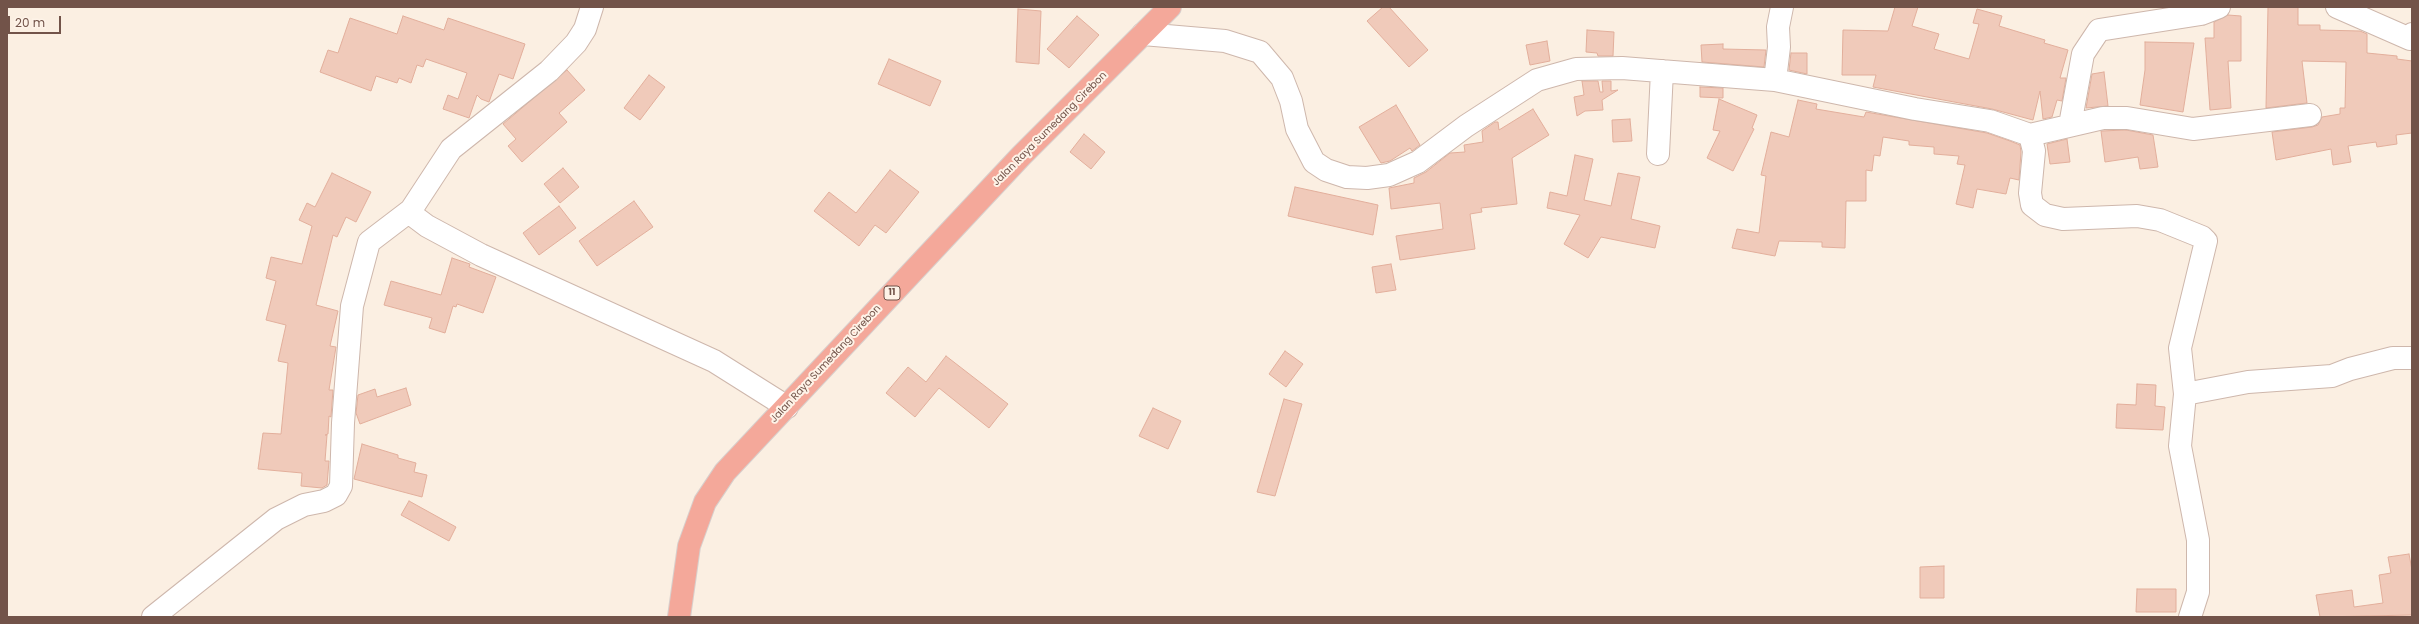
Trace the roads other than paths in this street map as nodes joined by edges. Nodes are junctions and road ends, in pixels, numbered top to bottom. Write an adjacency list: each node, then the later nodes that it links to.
1 (592, 7): 14 (street)
2 (1170, 7): 6 (highway, Jalan Raya Sumedang Cirebon / 11)
3 (1782, 7): 9 (street)
4 (2219, 7): 11 (street)
5 (2337, 7): 7 (street)
6 (1143, 34): 8 (street); 17 (highway, Jalan Raya Sumedang Cirebon / 11)
7 (2412, 34)
8 (1662, 71): 9 (street); 13 (street)
9 (1775, 80): 12 (street)
10 (2310, 115): 11 (street)
11 (2070, 125): 12 (street)
12 (2030, 135): 16 (street)
13 (1658, 154)
14 (411, 210): 17 (street); 18 (street)
15 (2412, 358): 16 (street)
16 (2185, 394): 20 (street)
17 (787, 407): 19 (highway, Jalan Raya Sumedang Cirebon / 11)
18 (153, 617)
19 (679, 617)
20 (2190, 617)

